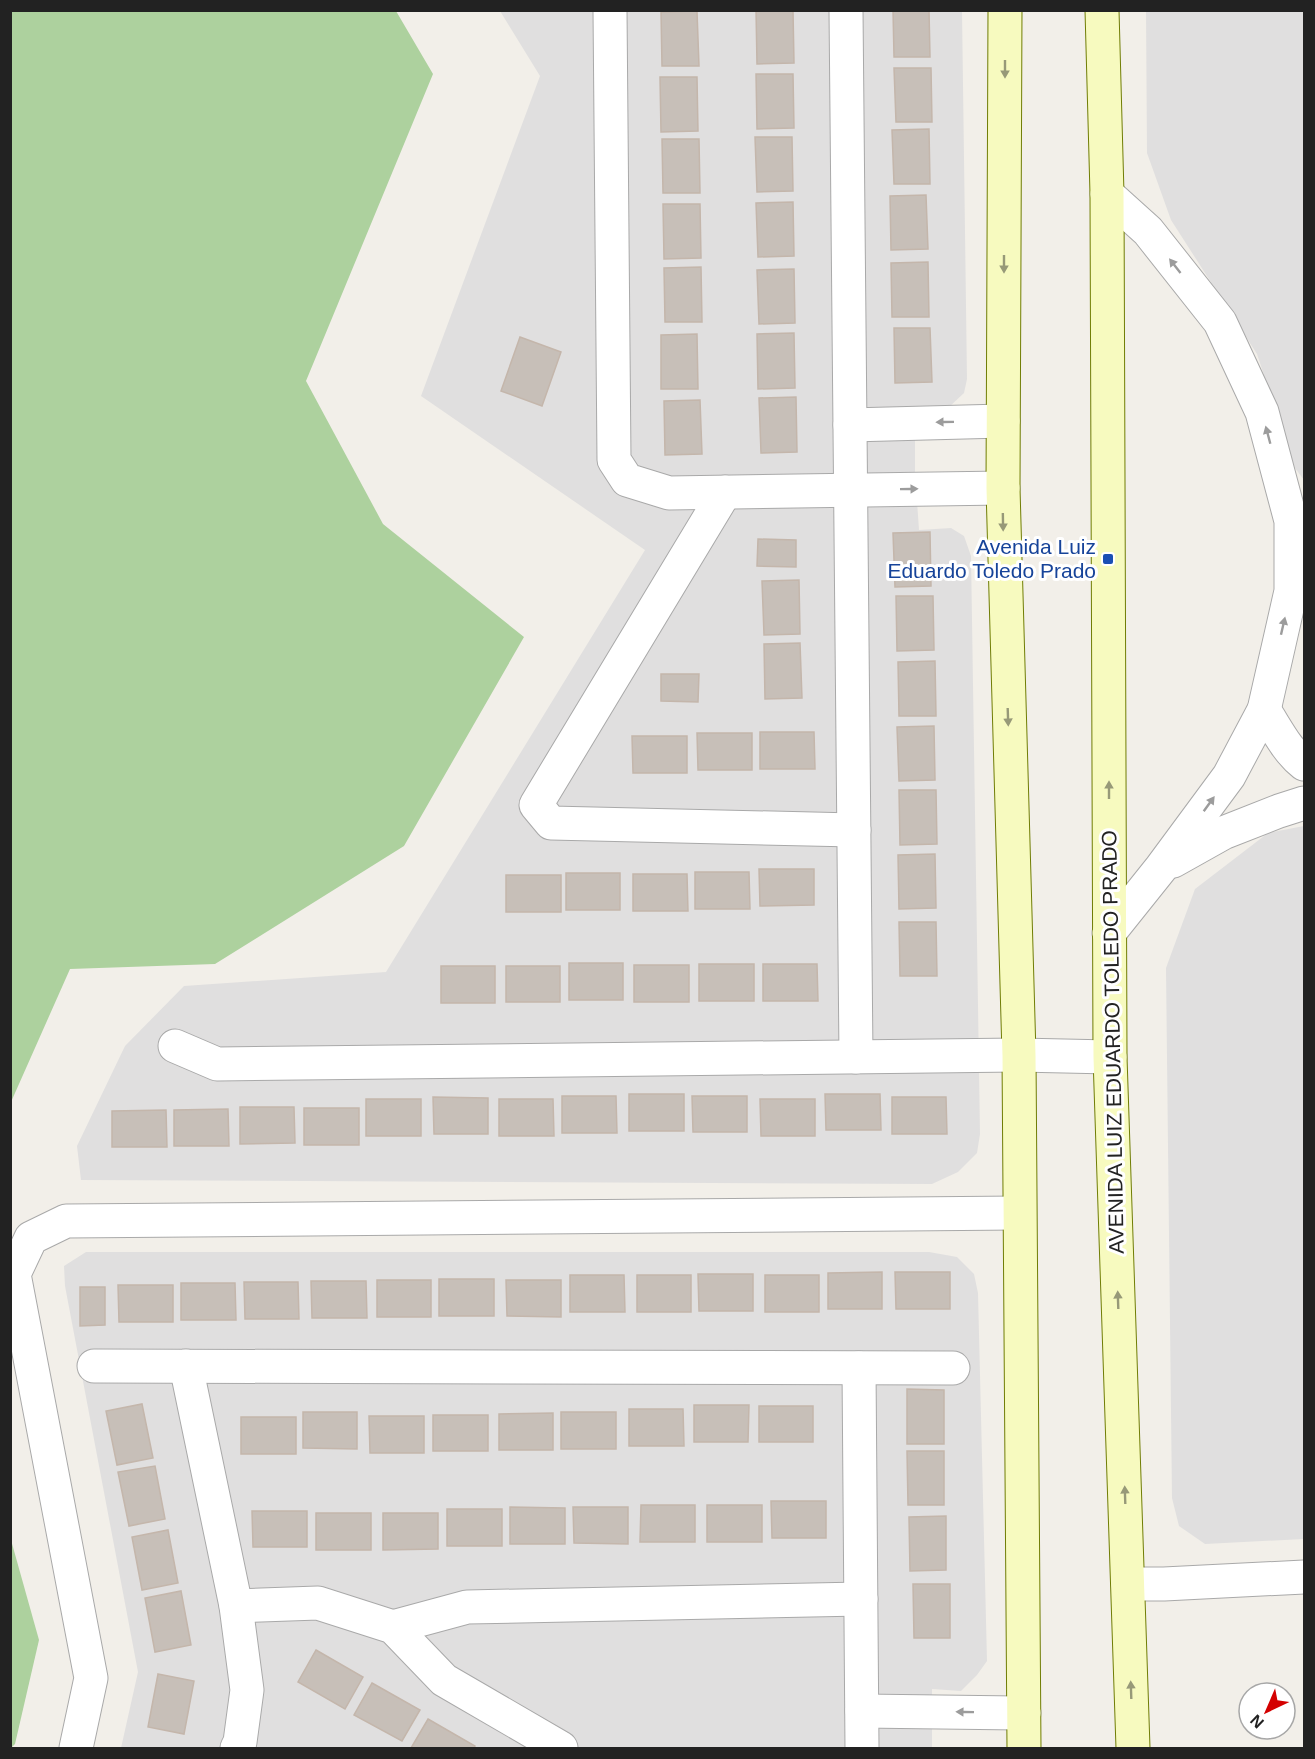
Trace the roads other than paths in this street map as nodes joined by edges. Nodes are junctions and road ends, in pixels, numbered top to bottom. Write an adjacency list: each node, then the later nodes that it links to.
1 (610, 10): 10 (street)
2 (846, 10): 7 (street)
3 (1005, 10): 6 (main road, one-way to 6)
4 (1102, 10): 5 (main road, AVENIDA LUIZ EDUARDO TOLEDO PRADO)
5 (1107, 194): 11 (street, one-way to 5); 18 (main road, AVENIDA LUIZ EDUARDO TOLEDO PRADO, one-way to 5)
6 (1003, 421): 7 (street, one-way to 7); 8 (main road)
7 (850, 425): 9 (street)
8 (1003, 489): 9 (street, one-way to 8); 20 (main road, one-way to 20)
9 (850, 490): 10 (street); 16 (street)
10 (725, 492): 16 (street)
11 (1298, 521): 12 (street)
12 (1298, 590): 13 (street, one-way to 12)
13 (1264, 710): 14 (street); 17 (street, one-way to 13)
14 (1305, 764)
15 (1305, 803): 17 (street)
16 (854, 830): 21 (street)
17 (1161, 868): 18 (street)
18 (1109, 933): 22 (main road, AVENIDA LUIZ EDUARDO TOLEDO PRADO)
19 (175, 1046): 21 (street)
20 (1019, 1055): 21 (street); 22 (street); 23 (main road)
21 (856, 1057)
22 (1110, 1057): 29 (main road, AVENIDA LUIZ EDUARDO TOLEDO PRADO, one-way to 22)
23 (1019, 1212): 34 (main road); 35 (street)
24 (94, 1366): 25 (street)
25 (186, 1366): 26 (street); 31 (street)
26 (859, 1368): 27 (street); 30 (street)
27 (953, 1368)
28 (1305, 1577): 29 (street)
29 (1128, 1584): 40 (main road, AVENIDA LUIZ EDUARDO TOLEDO PRADO, one-way to 29)
30 (861, 1599): 32 (street); 33 (street)
31 (237, 1606): 32 (street); 36 (street)
32 (393, 1627): 37 (street)
33 (862, 1711): 34 (street, one-way to 33); 38 (street)
34 (1024, 1713): 39 (main road)
35 (76, 1749)
36 (237, 1749)
37 (561, 1749)
38 (862, 1749)
39 (1024, 1749)
40 (1133, 1749)

